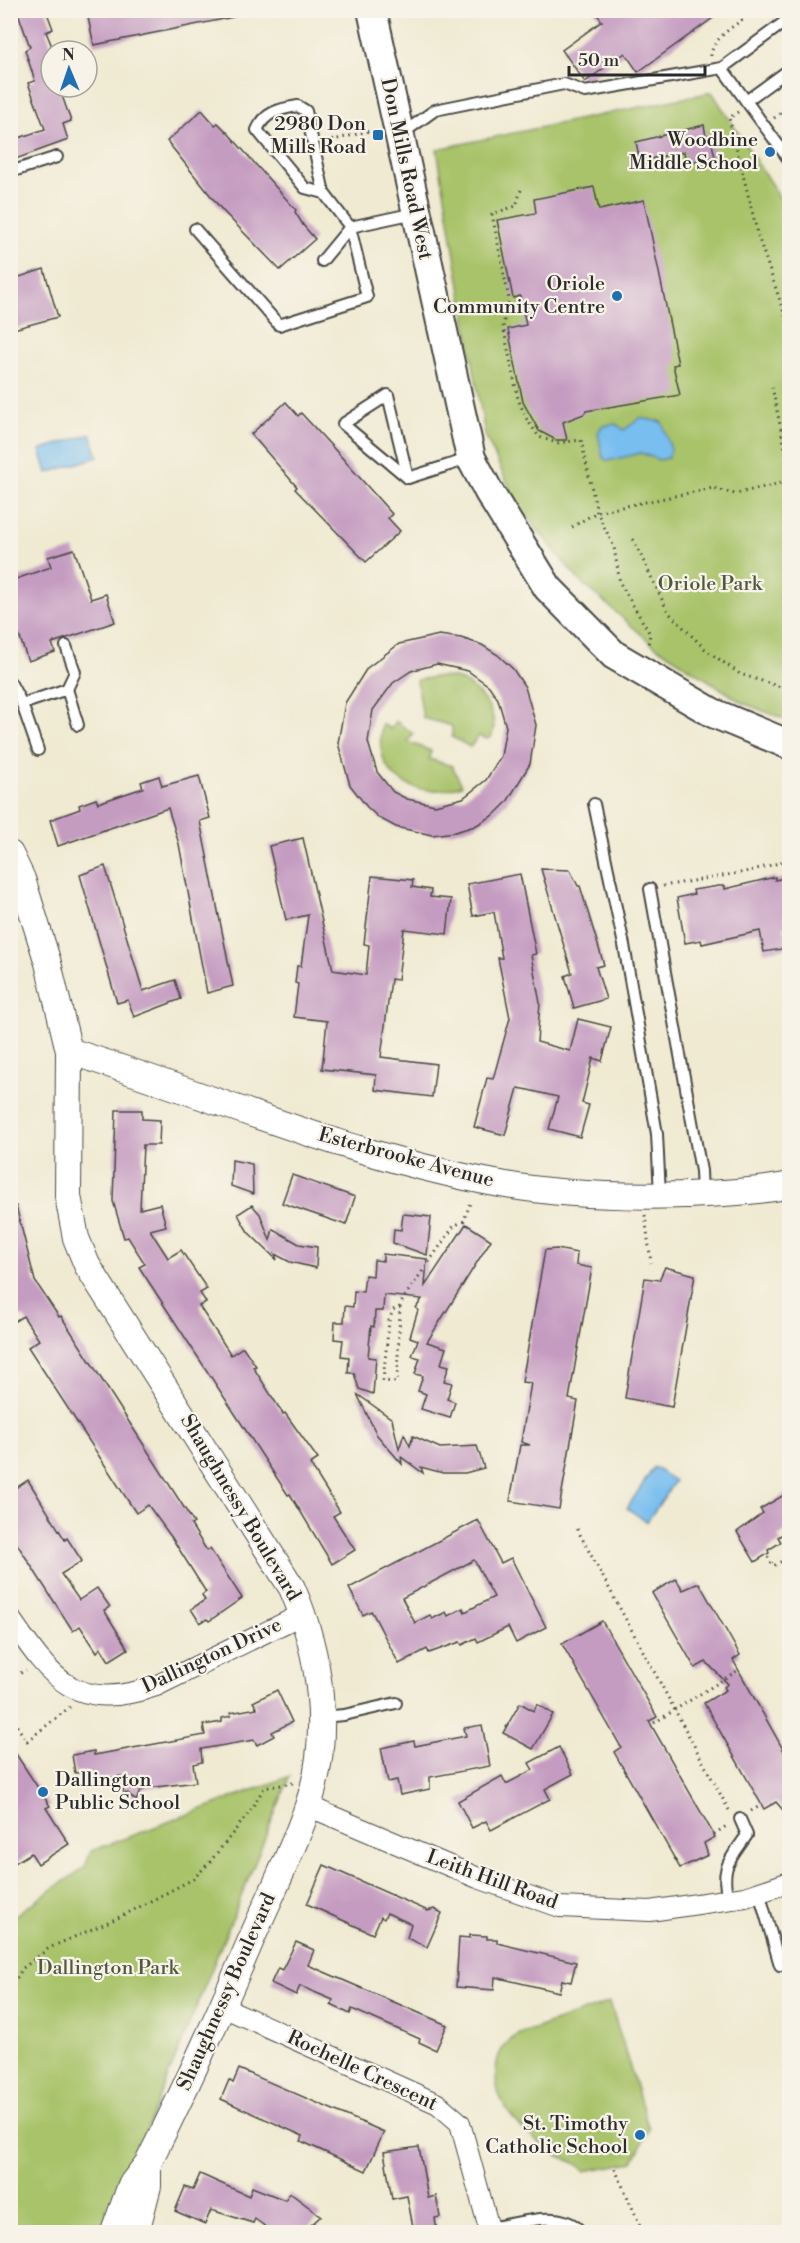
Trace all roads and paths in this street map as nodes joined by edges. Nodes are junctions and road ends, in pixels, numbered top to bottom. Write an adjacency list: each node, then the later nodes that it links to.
1 (372, 10): 10 (main road, Don Mills Road West)
2 (757, 10): 6 (path)
3 (789, 18): 4 (lane)
4 (722, 68): 6 (lane); 7 (lane)
5 (789, 69): 7 (lane)
6 (710, 70): 10 (lane)
7 (747, 103): 12 (lane); 20 (path)
8 (781, 112): 9 (path)
9 (789, 124)
10 (398, 136): 16 (main road, Don Mills Road West)
11 (57, 157): 13 (lane)
12 (789, 161)
13 (10, 172)
14 (521, 190): 26 (path)
15 (324, 193): 15 (lane); 17 (lane)
16 (415, 213): 17 (lane); 22 (main road, Don Mills Road West)
17 (350, 227): 18 (lane); 19 (lane)
18 (195, 229)
19 (322, 261)
20 (789, 330)
21 (772, 387): 23 (path)
22 (471, 458): 24 (lane); 36 (main road, Don Mills Road West)
23 (789, 472)
24 (408, 478): 24 (lane)
25 (789, 481): 26 (path)
26 (597, 512): 27 (path); 29 (path)
27 (572, 527)
28 (633, 539): 33 (path)
29 (648, 645)
30 (66, 646): 32 (lane)
31 (10, 681): 34 (lane)
32 (67, 689): 34 (lane); 35 (lane)
33 (789, 690)
34 (22, 704): 37 (lane)
35 (78, 725)
36 (789, 744)
37 (38, 750)
38 (594, 804): 46 (lane)
39 (10, 855): 41 (street, Shaughnessy Boulevard)
40 (789, 860): 42 (path)
41 (16, 881): 43 (street, Shaughnessy Boulevard)
42 (650, 888): 45 (lane)
43 (69, 1051): 46 (street, Esterbrooke Avenue); 53 (street, Shaughnessy Boulevard)
44 (789, 1185): 45 (street, Esterbrooke Avenue)
45 (702, 1194): 46 (street, Esterbrooke Avenue)
46 (652, 1196): 48 (path)
47 (471, 1200): 49 (path)
48 (651, 1263)
49 (400, 1307): 49 (path)
50 (577, 1528): 58 (path)
51 (768, 1557): 52 (path)
52 (789, 1557)
53 (303, 1614): 56 (street, Dallington Drive); 60 (street, Shaughnessy Boulevard)
54 (10, 1618): 56 (street, Dallington Drive)
55 (740, 1669): 58 (path)
56 (87, 1694): 59 (path)
57 (396, 1703): 60 (lane)
58 (676, 1710): 61 (path); 63 (path)
59 (10, 1716)
60 (321, 1717): 62 (street, Shaughnessy Boulevard)
61 (654, 1723)
62 (305, 1796): 66 (street, Leith Hill Road); 68 (path); 69 (street, Shaughnessy Boulevard)
63 (737, 1820): 66 (lane)
64 (789, 1882): 65 (street, Leith Hill Road)
65 (759, 1892): 66 (street, Leith Hill Road); 67 (lane)
66 (728, 1900)
67 (780, 1965)
68 (10, 1988)
69 (223, 2007): 70 (street, Shaughnessy Boulevard); 72 (street, Rochelle Crescent)
70 (148, 2163): 73 (street, Shaughnessy Boulevard); 74 (street, Shaughnessy Boulevard)
71 (615, 2169): 76 (path)
72 (490, 2230): 75 (lane)
73 (114, 2232)
74 (136, 2232)
75 (581, 2232)
76 (643, 2232)

